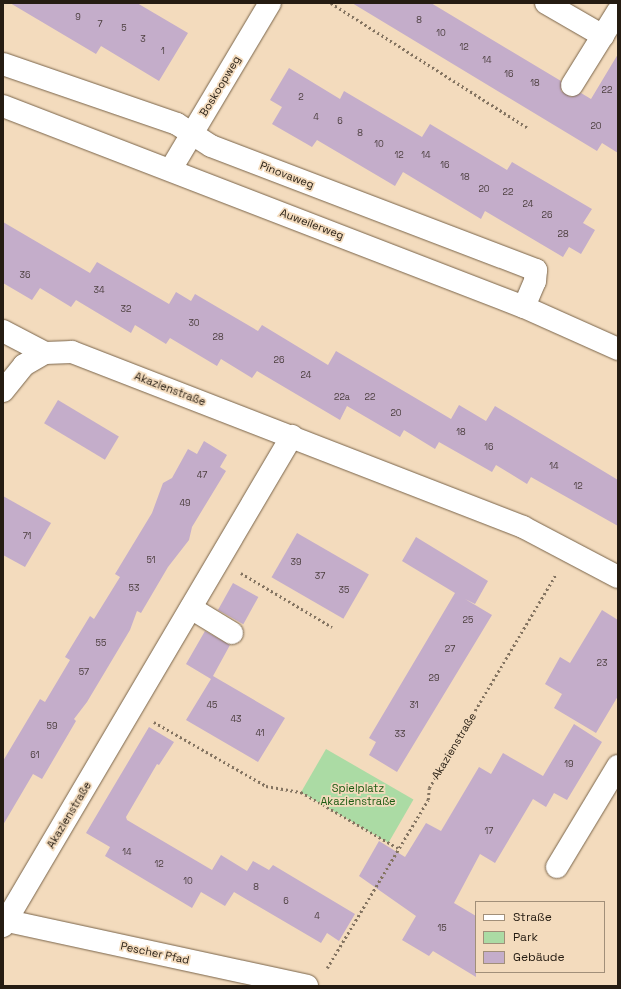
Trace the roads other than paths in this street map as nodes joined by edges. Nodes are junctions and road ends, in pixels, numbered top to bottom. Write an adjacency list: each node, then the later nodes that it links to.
1 (270, 3): 8 (street, Boskoopweg)
2 (546, 3): 4 (street)
3 (618, 11): 4 (street)
4 (603, 36): 6 (street)
5 (3, 64): 8 (street, Pinovaweg)
6 (572, 85)
7 (3, 106): 9 (street, Auweilerweg)
8 (191, 133): 9 (street, Boskoopweg); 10 (street, Pinovaweg)
9 (171, 169): 10 (street, Auweilerweg)
10 (524, 307): 12 (street, Auweilerweg)
11 (3, 330): 13 (street)
12 (618, 349)
13 (45, 353): 14 (street, Akazienstraße); 15 (street, Akazienstraße)
14 (3, 391)
15 (292, 436): 16 (street, Akazienstraße); 17 (street, Akazienstraße)
16 (618, 577)
17 (190, 608): 18 (street); 21 (street, Akazienstraße)
18 (232, 633)
19 (618, 766): 20 (street)
20 (556, 867)
21 (4, 922): 22 (street, Pescher Pfad)
22 (307, 986)

